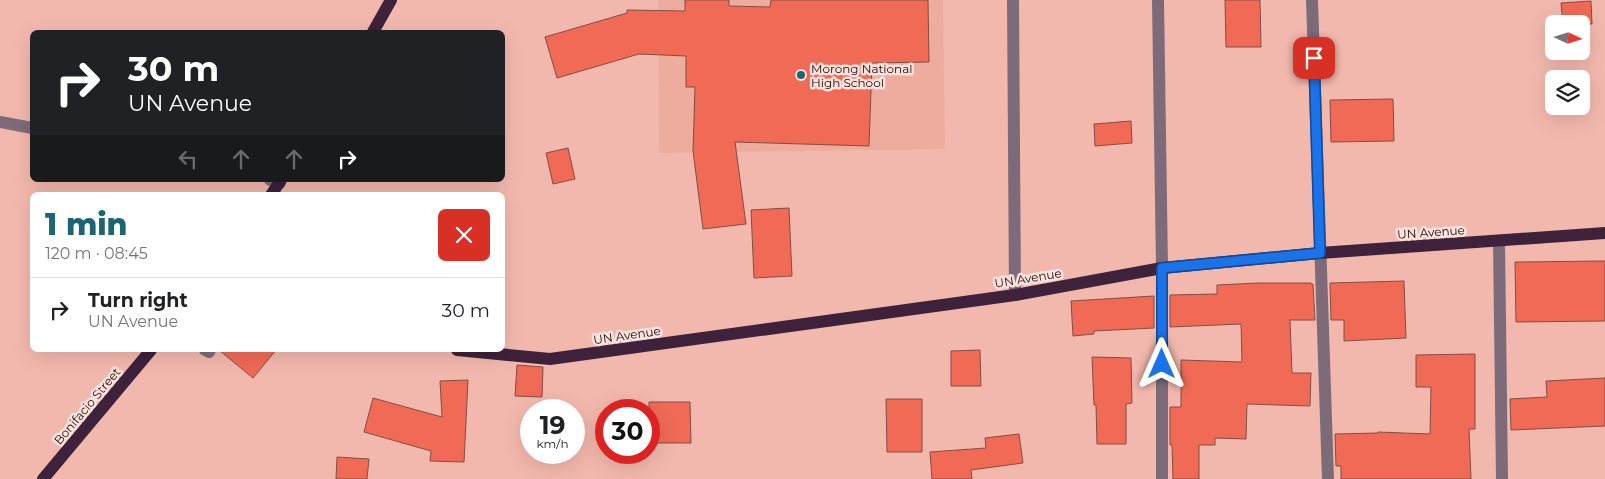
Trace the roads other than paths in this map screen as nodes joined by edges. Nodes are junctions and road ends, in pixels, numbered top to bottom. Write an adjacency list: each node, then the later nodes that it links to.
1 (391, 0): 5 (main road)
2 (1013, 0): 12 (street)
3 (1158, 0): 11 (street)
4 (1312, 0): 10 (street)
5 (374, 30)
6 (0, 122): 7 (street)
7 (30, 128)
8 (1605, 233): 9 (main road, UN Avenue)
9 (1499, 241): 10 (main road, UN Avenue); 18 (street)
10 (1320, 253): 11 (main road, UN Avenue); 17 (street)
11 (1162, 268): 12 (main road, UN Avenue); 16 (street)
12 (1015, 295): 14 (main road, UN Avenue)
13 (149, 352): 15 (main road, Bonifacio Street)
14 (478, 352)
15 (43, 479)
16 (1162, 479)
17 (1328, 479)
18 (1502, 479)

